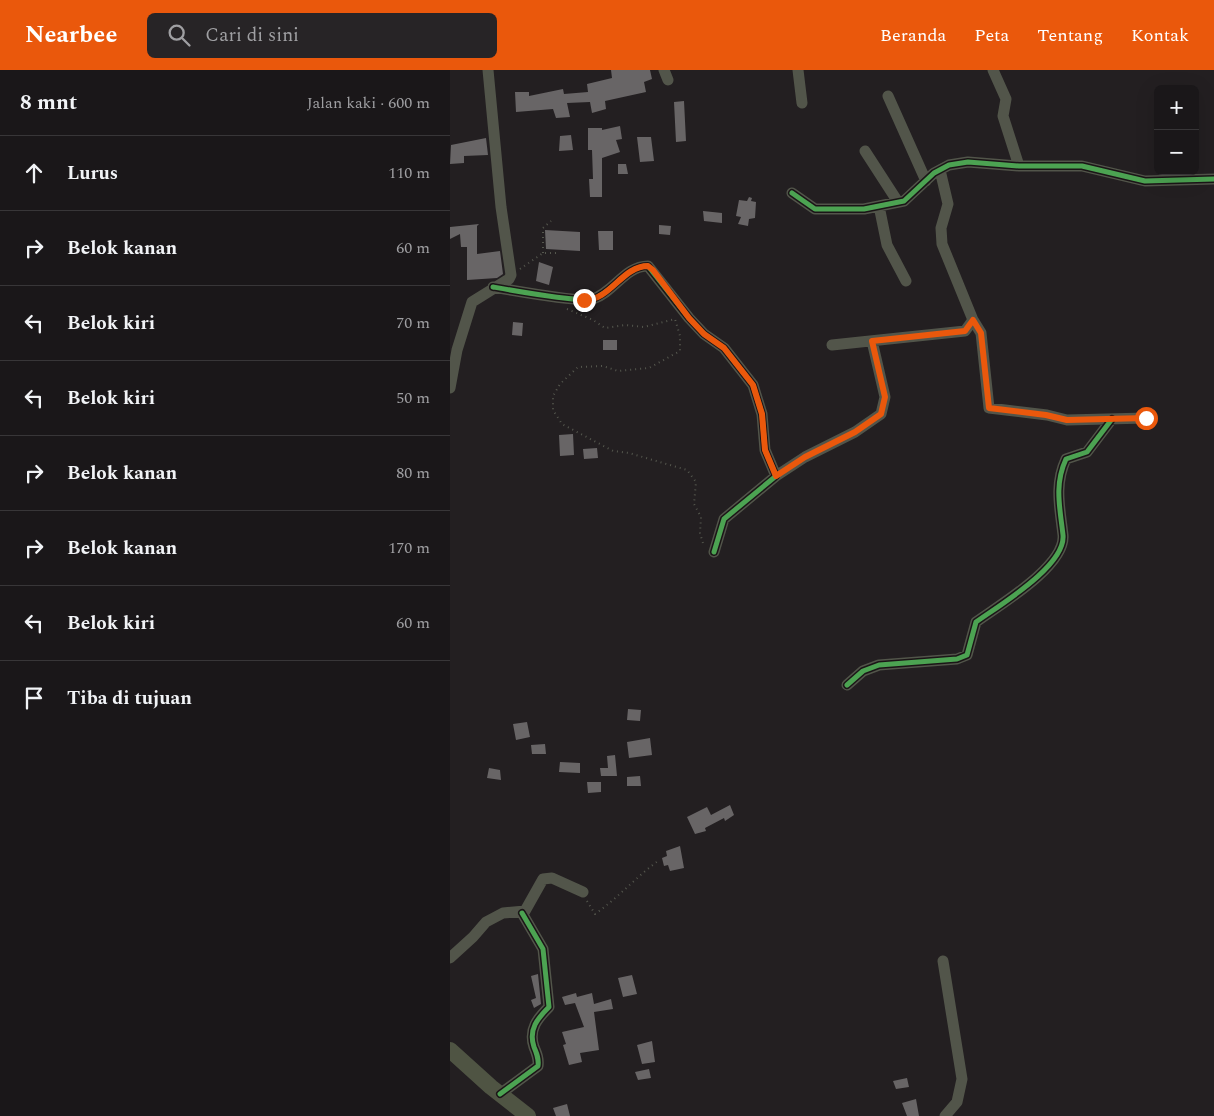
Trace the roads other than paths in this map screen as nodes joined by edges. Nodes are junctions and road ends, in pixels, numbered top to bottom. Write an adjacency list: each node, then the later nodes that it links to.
1 (488, 70): 15 (street)
2 (798, 70): 5 (street)
3 (993, 70): 7 (street)
4 (888, 96): 10 (street)
5 (802, 103)
6 (865, 151): 12 (street)
7 (1019, 166): 8 (street); 9 (street)
8 (940, 170): 10 (street); 16 (street)
9 (1214, 179)
10 (926, 181): 12 (street)
11 (792, 193): 13 (street)
12 (898, 202): 13 (street)
13 (879, 206): 14 (street)
14 (906, 281)
15 (493, 287): 19 (street); 22 (street)
16 (973, 320): 17 (street); 21 (street)
17 (872, 341): 18 (street); 22 (street)
18 (832, 346)
19 (450, 388)
20 (1146, 418): 21 (street)
21 (1112, 419): 24 (street)
22 (776, 476): 23 (street)
23 (714, 552)
24 (847, 685)
25 (583, 892): 26 (street)
26 (522, 913): 27 (street); 30 (street)
27 (450, 958)
28 (943, 961): 32 (street)
29 (450, 1050): 30 (street)
30 (500, 1094): 31 (street)
31 (528, 1116)
32 (945, 1116)

